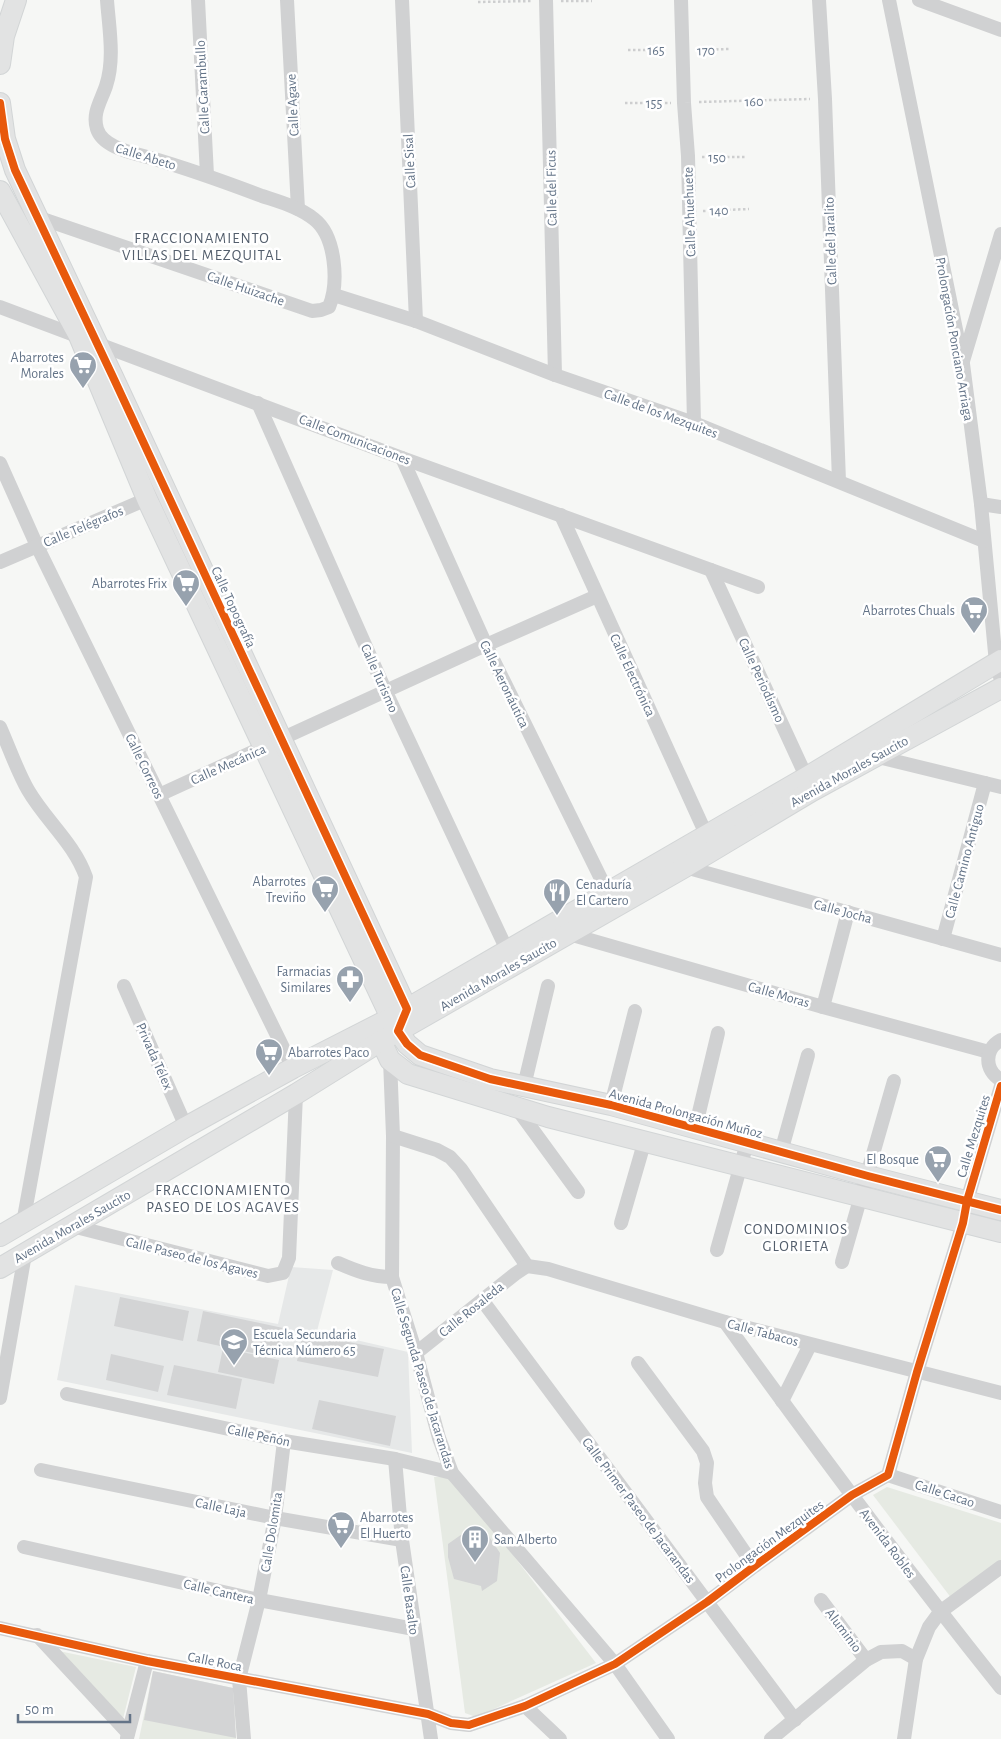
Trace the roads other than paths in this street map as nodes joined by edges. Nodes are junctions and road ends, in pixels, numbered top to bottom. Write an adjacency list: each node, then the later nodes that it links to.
1 (16, 0): 12 (street)
2 (107, 0): 15 (street, Calle Abeto)
3 (198, 0): 15 (street, Calle Garambullo)
4 (287, 0): 18 (street, Calle Agave)
5 (402, 0): 23 (street, Calle Sisal)
6 (681, 0): 29 (street, Calle Ahuehuete)
7 (819, 0): 32 (street, Calle del Jaralito)
8 (889, 0): 26 (street, Prolongación Ponciano Arriaga)
9 (919, 0): 11 (street)
10 (546, 1): 27 (street, Calle del Ficus)
11 (1001, 30)
12 (2, 35): 13 (street)
13 (0, 64)
14 (0, 103): 19 (street, Calle Topografía)
15 (207, 175): 18 (street, Calle Abeto)
16 (0, 191): 17 (street)
17 (5, 208): 19 (street, Calle Huizache); 24 (street)
18 (298, 209): 21 (street, Calle Abeto)
19 (37, 217): 21 (street, Calle Huizache); 25 (street, Calle Topografía)
20 (1001, 234): 26 (street)
21 (334, 294): 23 (street, Calle de los Mezquites)
22 (0, 307): 24 (street, Calle Comunicaciones)
23 (416, 321): 27 (street, Calle de los Mezquites)
24 (79, 336): 25 (street, Calle Comunicaciones); 34 (street)
25 (97, 343): 28 (street, Calle Comunicaciones); 33 (street, Calle Topografía)
26 (962, 364): 35 (street, Prolongación Ponciano Arriaga)
27 (555, 375): 29 (street, Calle de los Mezquites)
28 (258, 403): 30 (street, Calle Comunicaciones); 47 (street, Calle Turismo)
29 (694, 423): 32 (street, Calle de los Mezquites)
30 (402, 458): 37 (street, Calle Comunicaciones); 44 (street, Calle Aeronáutica)
31 (0, 463): 39 (street, Calle Correos)
32 (839, 481): 38 (street, Calle de los Mezquites)
33 (166, 490): 34 (street, Calle Telégrafos); 49 (street, Calle Topografía)
34 (147, 499): 39 (street, Calle Telégrafos); 50 (street)
35 (981, 504): 36 (street); 38 (street, Prolongación Ponciano Arriaga)
36 (1001, 507)
37 (561, 514): 41 (street, Calle Comunicaciones); 43 (street, Calle Electrónica)
38 (984, 541): 45 (street, Prolongación Ponciano Arriaga)
39 (36, 546): 40 (street, Calle Telégrafos); 55 (street, Calle Correos)
40 (0, 562)
41 (711, 570): 42 (street, Calle Comunicaciones); 53 (street, Calle Periodismo)
42 (758, 588)
43 (597, 596): 44 (street, Calle Mecánica); 56 (street, Calle Electrónica)
44 (486, 645): 47 (street, Calle Mecánica); 58 (street, Calle Aeronáutica)
45 (999, 667): 53 (street, Avenida Morales Saucito)
46 (1001, 688): 51 (street, Avenida Morales Saucito)
47 (386, 692): 49 (street, Calle Mecánica); 62 (street, Calle Turismo)
48 (0, 727): 97 (street)
49 (282, 739): 50 (street, Calle Mecánica); 68 (street, Calle Topografía)
50 (263, 748): 55 (street, Calle Mecánica); 68 (street)
51 (874, 756): 52 (street); 53 (street, Avenida Morales Saucito)
52 (985, 783): 54 (street); 61 (street, Calle Camino Antiguo)
53 (809, 784): 56 (street, Avenida Morales Saucito); 57 (street, Avenida Morales Saucito)
54 (1001, 787)
55 (159, 795): 75 (street, Calle Correos)
56 (706, 834): 58 (street, Avenida Morales Saucito)
57 (685, 868): 58 (street, Avenida Morales Saucito); 59 (street, Calle Jocha)
58 (611, 899): 60 (street, Avenida Morales Saucito); 62 (street, Avenida Morales Saucito)
59 (848, 912): 61 (street, Calle Jocha); 66 (street)
60 (569, 934): 66 (street, Calle Moras); 68 (street, Avenida Morales Saucito)
61 (943, 939): 63 (street, Calle Jocha)
62 (507, 950): 68 (street, Avenida Morales Saucito)
63 (1001, 954)
64 (124, 986): 85 (street, Privada Télex)
65 (548, 986): 78 (street)
66 (823, 1007): 72 (street, Calle Moras)
67 (635, 1011): 82 (street)
68 (399, 1020): 71 (street); 75 (street, Avenida Morales Saucito); 78 (street, Avenida Prolongación Muñoz)
69 (718, 1033): 86 (street)
70 (1001, 1040): 72 (street)
71 (381, 1041): 74 (street); 81 (street, Avenida Morales Saucito)
72 (989, 1052): 76 (street)
73 (808, 1055): 90 (street)
74 (390, 1060): 83 (street); 87 (street, Calle Segunda Paseo de Jacarandas)
75 (293, 1068): 85 (street, Avenida Morales Saucito)
76 (1001, 1080)
77 (894, 1081): 92 (street)
78 (524, 1086): 80 (street, Avenida Prolongación Muñoz)
79 (1001, 1086): 95 (street, Calle Mezquites)
80 (556, 1092): 82 (street, Avenida Prolongación Muñoz); 84 (street)
81 (296, 1094): 100 (street, Avenida Morales Saucito); 100 (street, Calle Paseo de los Agaves)
82 (611, 1105): 86 (street, Avenida Prolongación Muñoz)
83 (516, 1107): 84 (street); 93 (street)
84 (548, 1117): 88 (street)
85 (186, 1127): 97 (street, Avenida Morales Saucito)
86 (695, 1129): 89 (street, Avenida Prolongación Muñoz)
87 (393, 1136): 107 (street); 109 (street, Calle Segunda Paseo de Jacarandas)
88 (645, 1140): 91 (street); 98 (street)
89 (746, 1143): 90 (street, Avenida Prolongación Muñoz); 91 (street)
90 (781, 1152): 92 (street, Avenida Prolongación Muñoz)
91 (741, 1165): 94 (street); 103 (street)
92 (868, 1176): 94 (street); 95 (street, Avenida Prolongación Muñoz)
93 (578, 1192)
94 (861, 1196): 99 (street); 105 (street)
95 (967, 1201): 96 (street, Avenida Prolongación Muñoz); 99 (street, Calle Mezquites)
96 (1001, 1210)
97 (23, 1223): 102 (street, Avenida Morales Saucito)
98 (621, 1223)
99 (964, 1223): 101 (street); 115 (street)
100 (72, 1226): 104 (street, Avenida Morales Saucito)
101 (1001, 1232)
102 (0, 1236)
103 (717, 1250)
104 (25, 1254): 108 (street, Avenida Morales Saucito); 118 (street)
105 (842, 1262)
106 (338, 1264): 109 (street)
107 (527, 1266): 110 (street, Calle Rosaleda); 111 (street, Calle Tabacos)
108 (0, 1268)
109 (392, 1277): 113 (street, Calle Segunda Paseo de Jacarandas)
110 (482, 1300): 113 (street, Calle Rosaleda); 134 (street, Calle Primer Paseo de Jacarandas)
111 (725, 1322): 112 (street, Calle Tabacos); 119 (street, Avenida Robles)
112 (810, 1345): 115 (street, Calle Tabacos); 119 (street)
113 (416, 1354): 123 (street, Calle Segunda Paseo de Jacarandas)
114 (638, 1363): 130 (street)
115 (917, 1372): 116 (street, Calle Tabacos); 124 (street)
116 (1001, 1393)
117 (67, 1394): 120 (street, Calle Peñón)
118 (0, 1398)
119 (782, 1401): 125 (street, Avenida Robles)
120 (284, 1441): 121 (street, Calle Peñón); 127 (street, Calle Dolomita)
121 (394, 1460): 123 (street, Calle Peñón); 128 (street, Calle Basalto)
122 (41, 1470): 127 (street, Calle Laja)
123 (452, 1473): 142 (street, Calle Segunda Paseo de Jacarandas)
124 (888, 1475): 125 (street, Prolongación Mezquites); 126 (street, Calle Cacao)
125 (852, 1495): 130 (street, Prolongación Mezquites); 135 (street, Avenida Robles)
126 (1001, 1512)
127 (275, 1518): 128 (street, Calle Laja); 132 (street, Calle Dolomita)
128 (402, 1540): 137 (street, Calle Basalto)
129 (24, 1547): 132 (street, Calle Cantera)
130 (756, 1564): 134 (street, Prolongación Mezquites)
131 (1001, 1567): 135 (street)
132 (260, 1600): 137 (street, Calle Cantera); 143 (street, Calle Dolomita)
133 (821, 1600): 140 (street, Aluminio)
134 (707, 1602): 142 (street, Prolongación Mezquites); 147 (street, Calle Primer Paseo de Jacarandas)
135 (940, 1612): 139 (street); 144 (street, Avenida Robles)
136 (0, 1628): 138 (street, Calle Roca)
137 (414, 1629): 146 (street, Calle Basalto)
138 (37, 1635): 141 (street, Calle Roca); 148 (street)
139 (916, 1659): 140 (street); 154 (street)
140 (866, 1660): 147 (street)
141 (147, 1661): 143 (street, Calle Roca); 148 (street)
142 (615, 1664): 145 (street, Prolongación Mezquites); 152 (street, Calle Segunda Paseo de Jacarandas)
143 (239, 1678): 146 (street, Calle Roca); 149 (street, Calle Dolomita)
144 (1001, 1688)
145 (525, 1706): 146 (street, Prolongación Mezquites); 151 (street)
146 (428, 1714): 150 (street, Calle Basalto)
147 (795, 1720): 153 (street)
148 (127, 1736)
149 (244, 1739)
150 (431, 1739)
151 (560, 1739)
152 (668, 1739)
153 (771, 1739)
154 (904, 1739)

